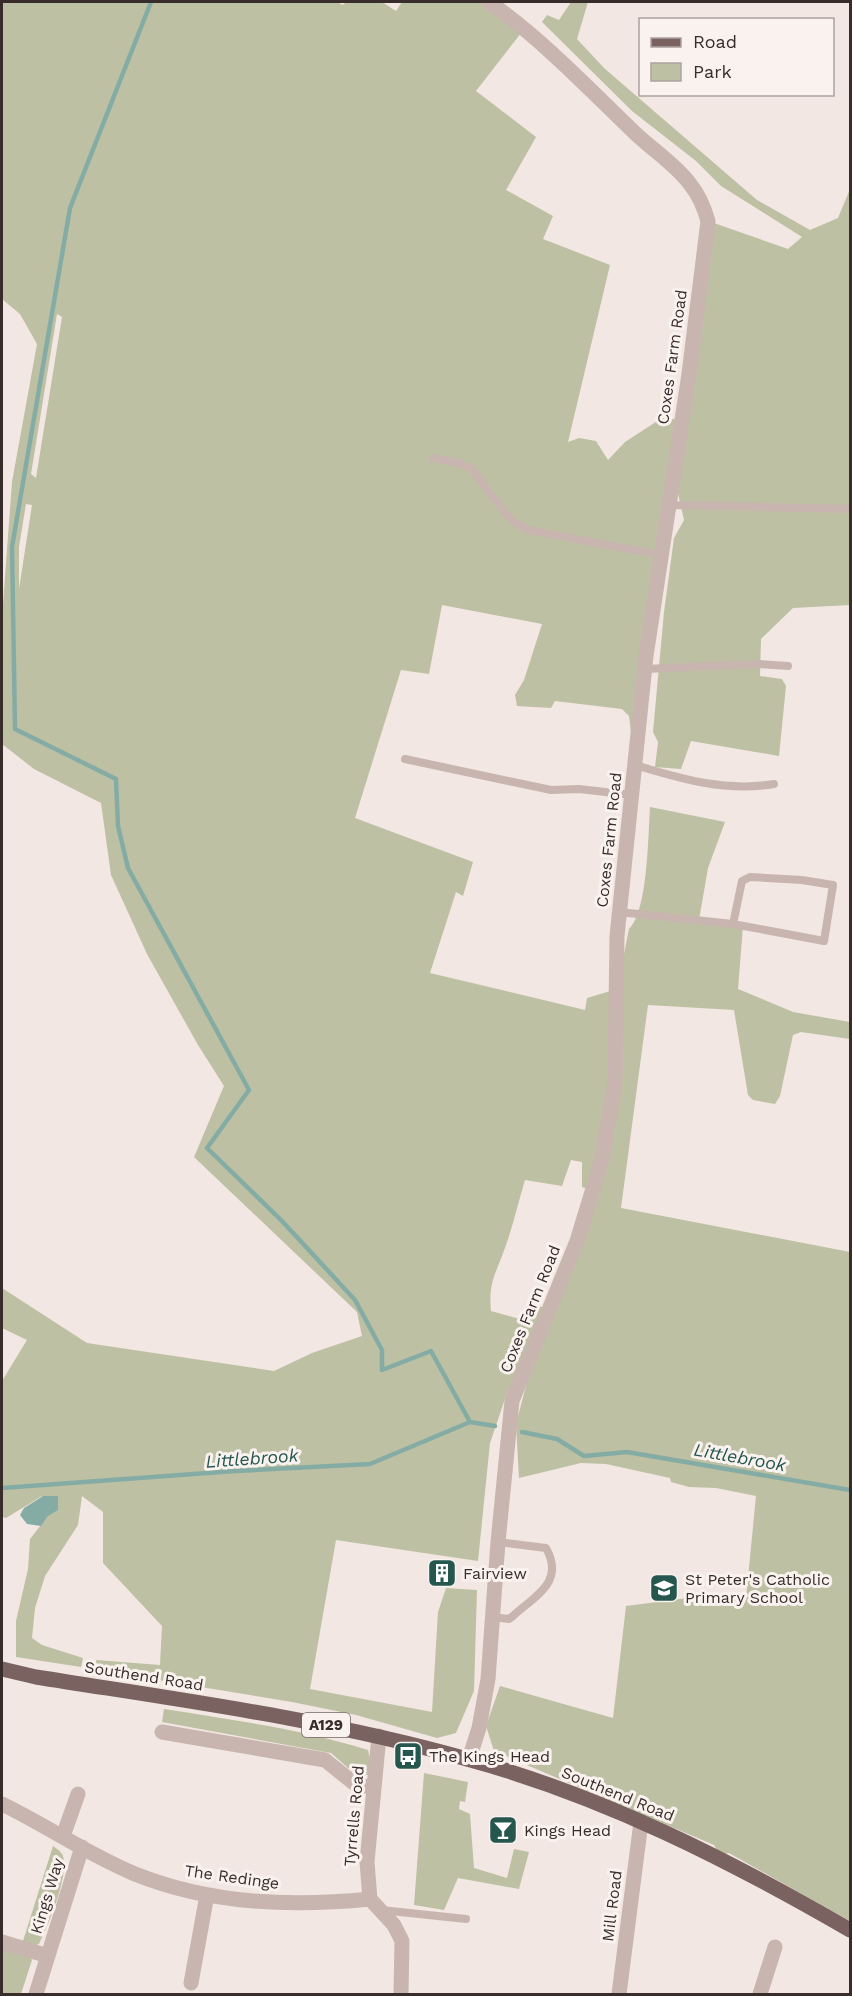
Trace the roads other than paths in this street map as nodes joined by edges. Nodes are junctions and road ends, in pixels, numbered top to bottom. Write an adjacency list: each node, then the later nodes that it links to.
1 (489, 2): 3 (street, Coxes Farm Road)
2 (432, 458): 5 (lane)
3 (668, 506): 4 (lane); 5 (street, Coxes Farm Road)
4 (850, 509)
5 (661, 555): 7 (street, Coxes Farm Road)
6 (788, 666): 7 (lane)
7 (645, 669): 9 (street, Coxes Farm Road)
8 (405, 759): 11 (lane)
9 (635, 765): 10 (lane); 11 (street, Coxes Farm Road)
10 (774, 784)
11 (632, 795): 12 (street, Coxes Farm Road)
12 (619, 912): 13 (lane); 14 (street, Coxes Farm Road)
13 (733, 924): 13 (lane)
14 (498, 1542): 15 (street, Coxes Farm Road); 15 (lane)
15 (492, 1617): 19 (street, Coxes Farm Road)
16 (2, 1669): 18 (main road, Southend Road / A129)
17 (162, 1732): 20 (street)
18 (379, 1736): 19 (main road, Southend Road / A129); 20 (street, Tyrrells Road)
19 (469, 1759): 23 (main road, Southend Road / A129)
20 (374, 1788): 27 (street, Tyrrells Road)
21 (78, 1794): 24 (street)
22 (2, 1804): 24 (street, The Redinge)
23 (641, 1822): 29 (main road, Southend Road / A129); 36 (street, Mill Road)
24 (63, 1836): 25 (street, The Redinge)
25 (82, 1847): 26 (street, The Redinge); 32 (street, Kings Way)
26 (207, 1895): 27 (street, The Redinge); 33 (street)
27 (375, 1904): 28 (lane); 35 (street)
28 (466, 1919)
29 (850, 1930)
30 (2, 1942): 32 (street, Kings Way)
31 (775, 1947): 37 (street)
32 (48, 1956): 34 (street, Kings Way)
33 (191, 1983)
34 (36, 1995)
35 (401, 1995)
36 (619, 1995)
37 (760, 1995)

